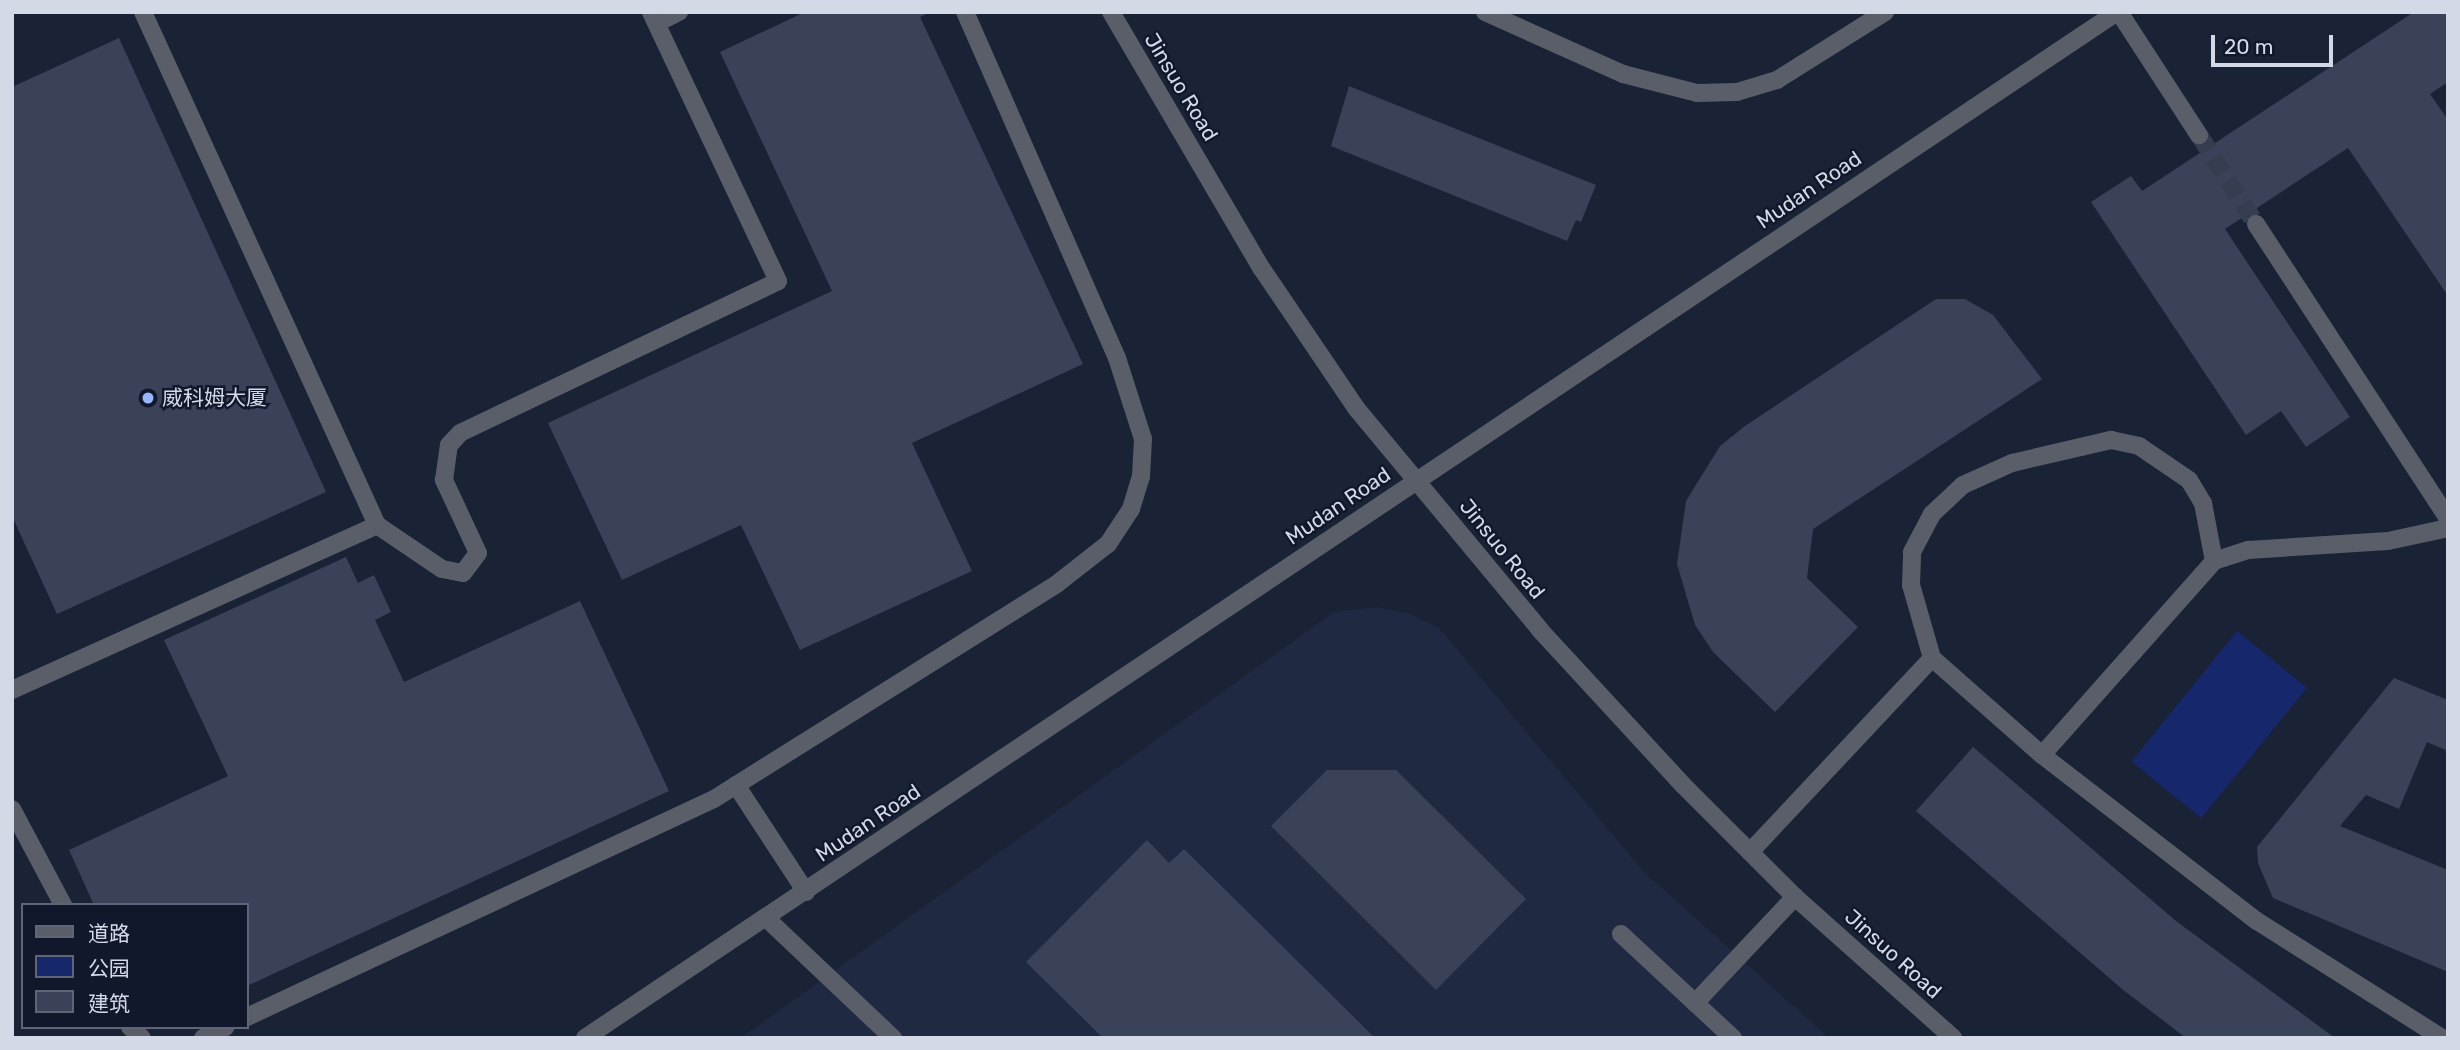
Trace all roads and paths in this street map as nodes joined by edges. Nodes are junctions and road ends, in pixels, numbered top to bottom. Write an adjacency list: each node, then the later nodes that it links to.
1 (143, 12): 13 (street)
2 (679, 12): 8 (street)
3 (965, 12): 19 (street)
4 (1111, 12): 11 (street, Jinsuo Road)
5 (1485, 12): 6 (street)
6 (1885, 12)
7 (2118, 12): 9 (street); 11 (street, Mudan Road)
8 (654, 18): 13 (street)
9 (2199, 135)
10 (2256, 225): 12 (street)
11 (1416, 481): 21 (street, Jinsuo Road); 22 (street, Mudan Road)
12 (2448, 519)
13 (377, 525): 17 (street)
14 (2448, 528): 15 (street)
15 (2214, 561): 16 (street); 18 (street)
16 (1932, 657): 18 (street); 21 (street)
17 (12, 690)
18 (2042, 755): 35 (street)
19 (736, 785): 22 (street); 28 (street)
20 (12, 809): 24 (street)
21 (1750, 852): 23 (street, Jinsuo Road)
22 (806, 892): 25 (street, Mudan Road)
23 (1795, 897): 27 (street); 34 (street, Jinsuo Road)
24 (62, 903)
25 (766, 918): 31 (street, Mudan Road); 32 (street)
26 (1622, 934): 27 (street)
27 (1695, 1003): 33 (street)
28 (248, 1017)
29 (222, 1029): 30 (street)
30 (203, 1038)
31 (585, 1038)
32 (893, 1038)
33 (1733, 1038)
34 (1953, 1038)
35 (2442, 1038)

